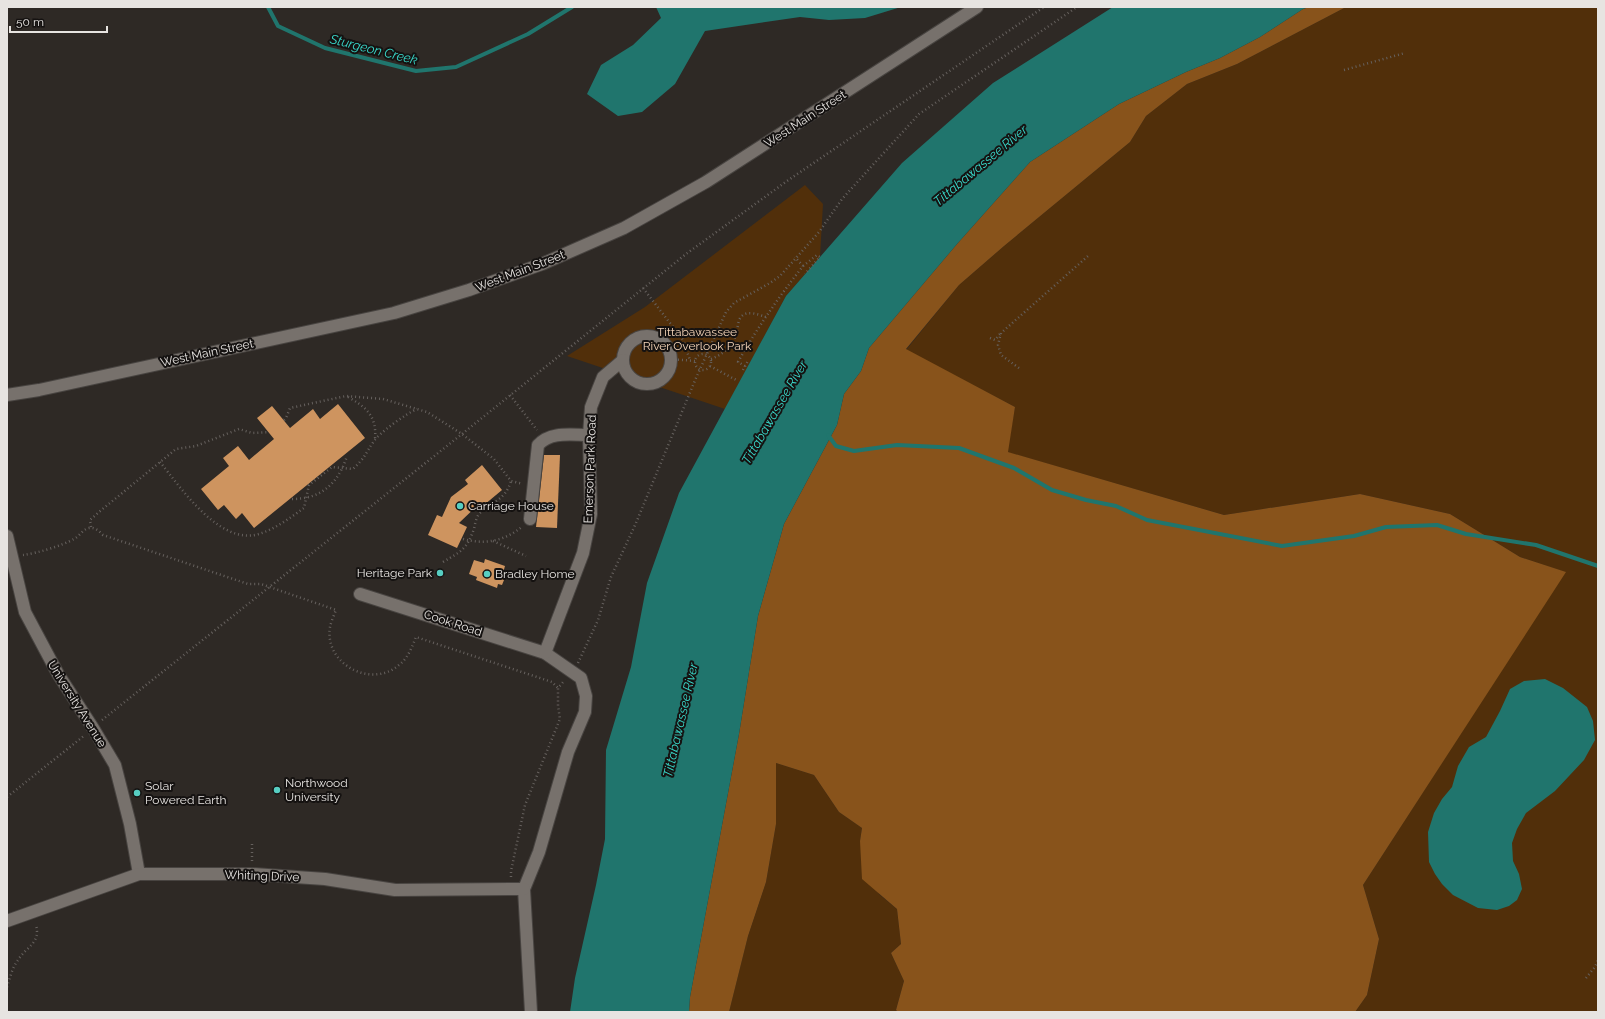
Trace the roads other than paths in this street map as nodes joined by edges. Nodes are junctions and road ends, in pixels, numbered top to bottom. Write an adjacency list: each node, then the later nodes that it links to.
1 (977, 7): 3 (street, West Main Street)
2 (623, 360): 2 (street, Emerson Park Road); 4 (street, Emerson Park Road)
3 (7, 395)
4 (589, 435): 5 (street); 8 (street, Emerson Park Road)
5 (530, 519)
6 (7, 536): 9 (street, University Avenue)
7 (360, 594): 8 (street, Cook Road)
8 (545, 653): 10 (street, Cook Road)
9 (139, 874): 10 (street, Whiting Drive); 11 (street, Whiting Drive)
10 (524, 889): 12 (street)
11 (7, 921)
12 (532, 1012)

